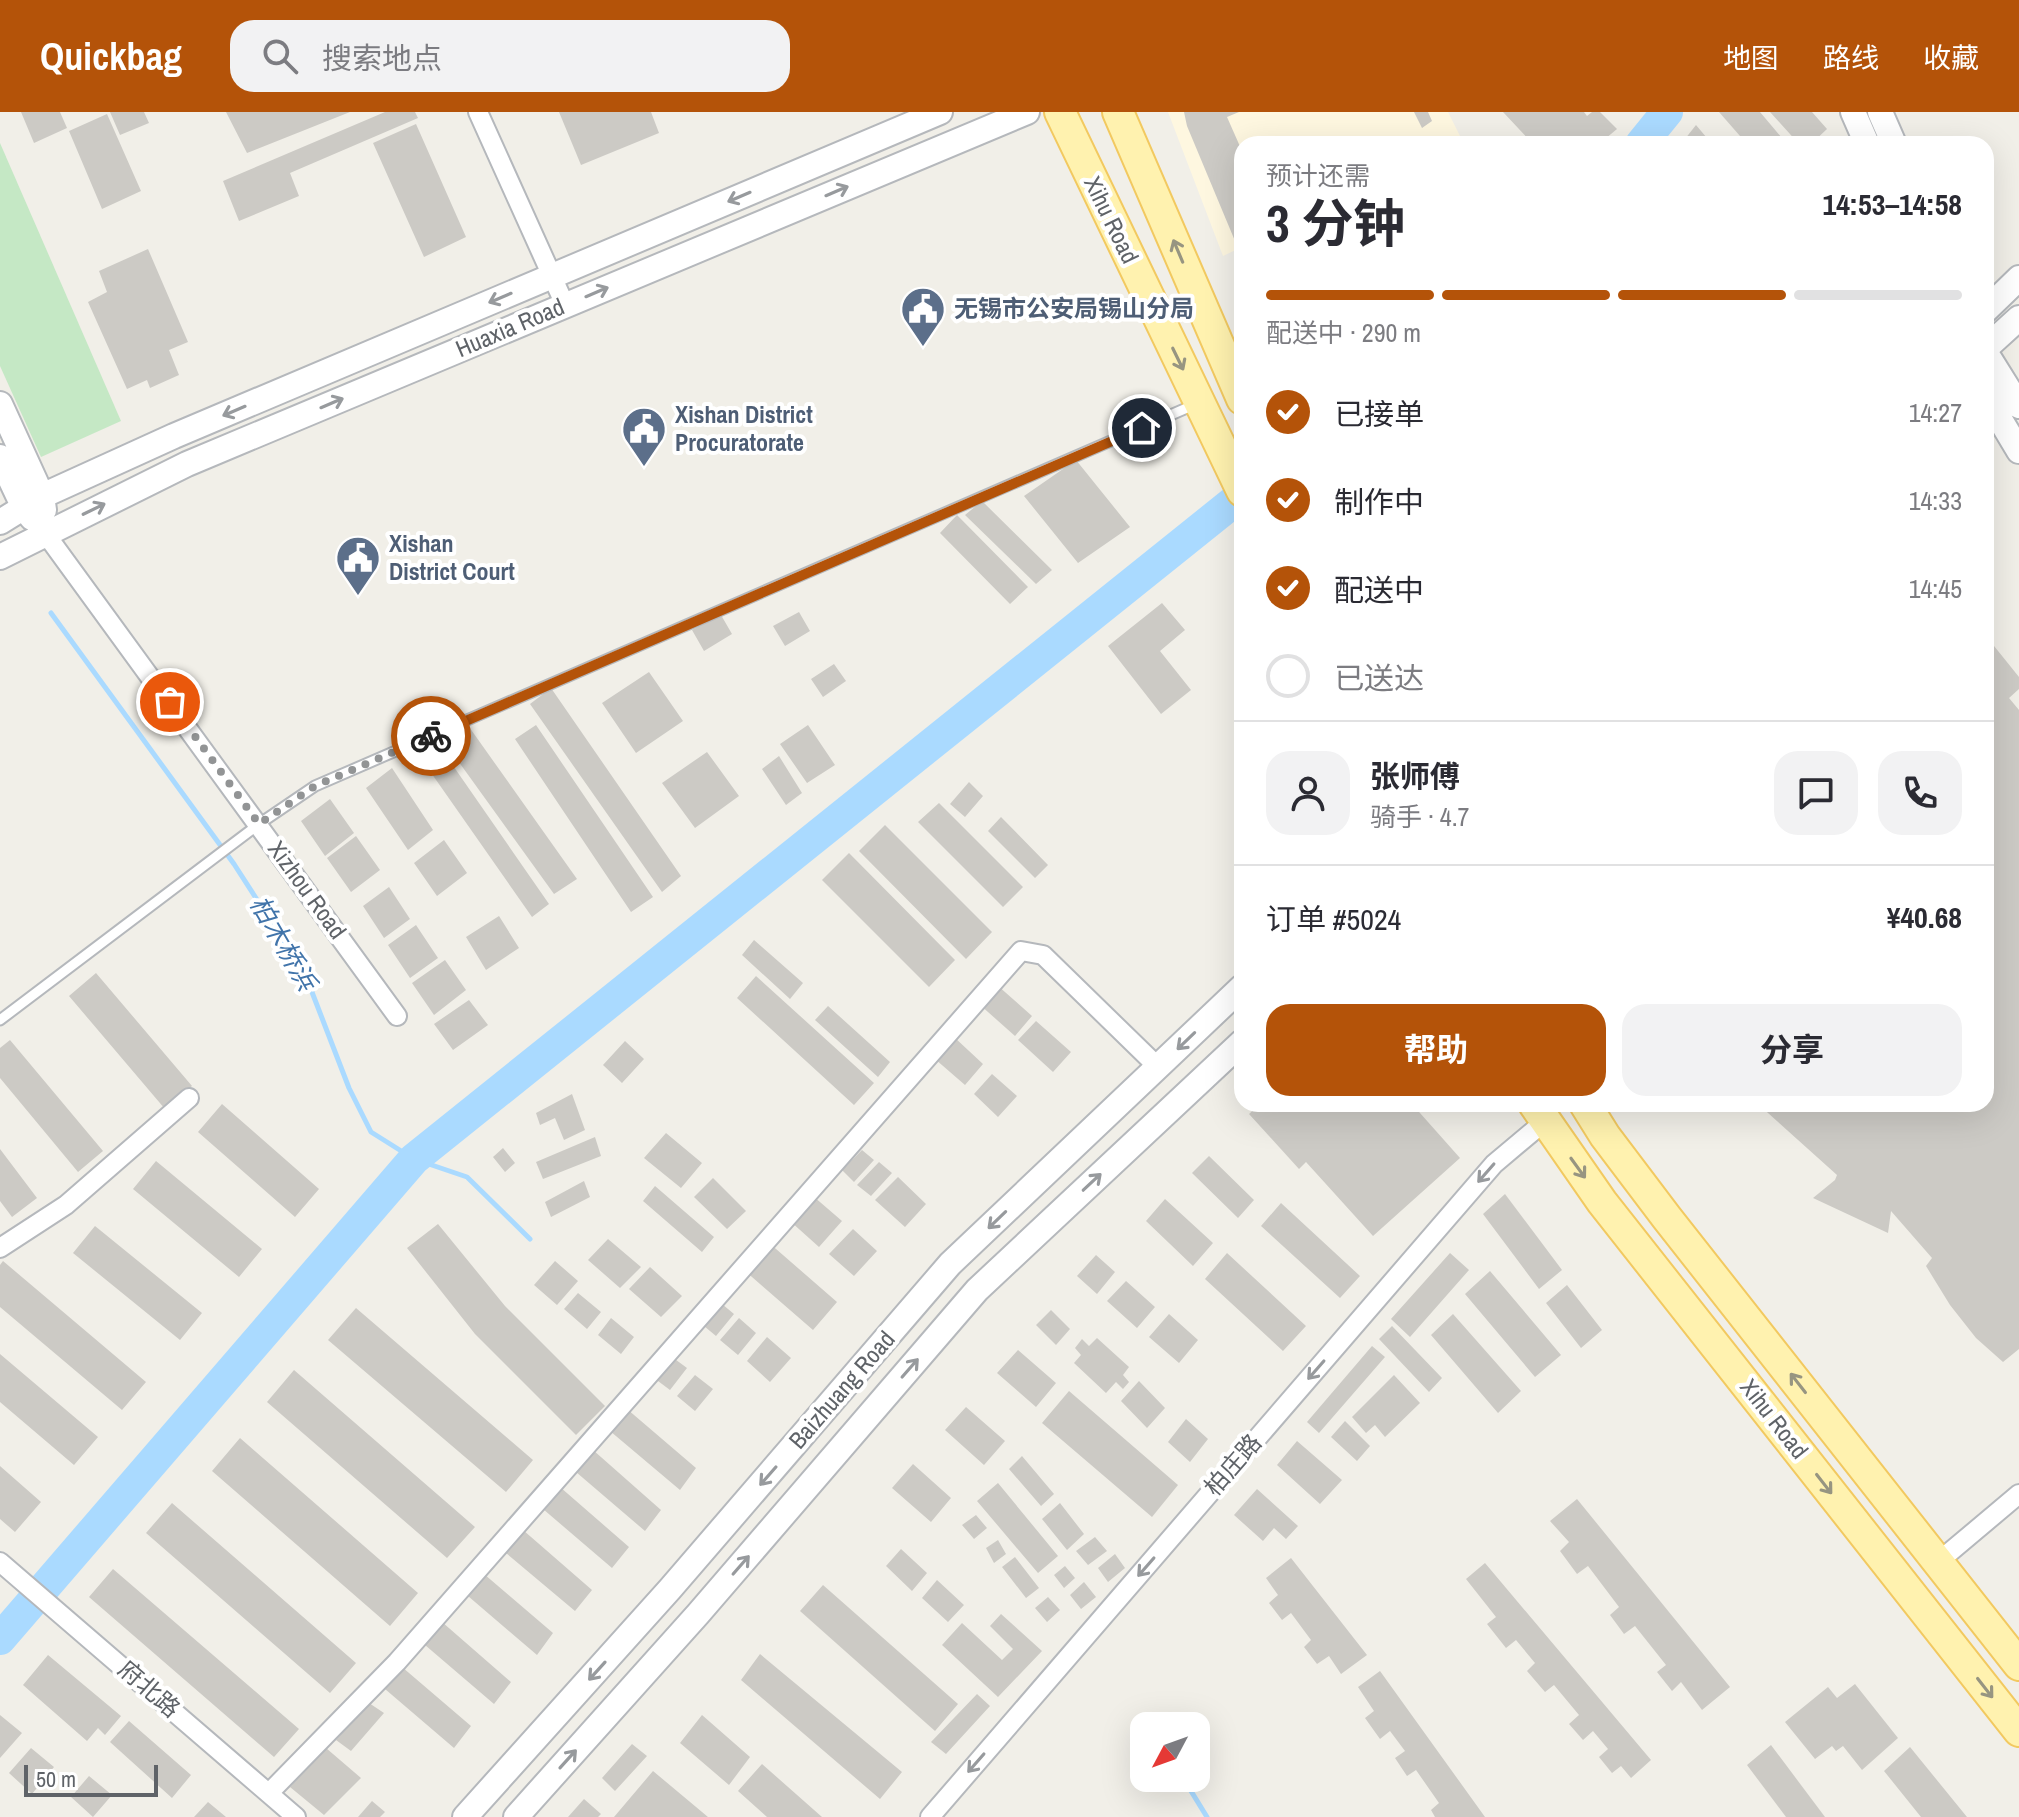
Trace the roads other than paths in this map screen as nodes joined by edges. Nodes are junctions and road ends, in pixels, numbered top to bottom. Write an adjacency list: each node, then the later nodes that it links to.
1 (478, 112): 10 (street)
2 (940, 112): 10 (street, Huaxia Road, one-way to 10)
3 (1027, 112): 13 (street, Huaxia Road, one-way to 3)
4 (1060, 112): 18 (main road, Xihu Road, one-way to 18)
5 (1118, 112): 17 (main road, Xihu Road, one-way to 5)
6 (1853, 112): 8 (street)
7 (1880, 112): 9 (street)
8 (1864, 136)
9 (1890, 136)
10 (552, 276): 13 (street); 25 (street, Huaxia Road, one-way to 25)
11 (2019, 278): 12 (street)
12 (1994, 302)
13 (565, 305): 27 (street, Huaxia Road, one-way to 13)
14 (2019, 318): 15 (street)
15 (1994, 343)
16 (1994, 364): 20 (street)
17 (1234, 380)
18 (1199, 403): 24 (main road, Xihu Road); 29 (lane)
19 (0, 404): 25 (street, Xizhou Road)
20 (2019, 406)
21 (1994, 409): 22 (street)
22 (2019, 451)
23 (0, 457): 25 (street, Xizhou Road)
24 (1234, 473)
25 (33, 502): 26 (street, Huaxia Road); 27 (street, Xizhou Road)
26 (0, 522)
27 (45, 533): 28 (street, Huaxia Road); 29 (street, Xizhou Road)
28 (0, 557)
29 (259, 824): 31 (street, Xizhou Road); 32 (lane)
30 (1234, 995): 34 (street, Baizhuang Road, one-way to 34)
31 (397, 1016)
32 (0, 1020)
33 (1234, 1049): 47 (street, Baizhuang Road, one-way to 33)
34 (1158, 1067): 44 (street); 46 (street, Baizhuang Road, one-way to 46)
35 (189, 1098): 38 (street)
36 (1590, 1112): 41 (main road, Xihu Road, one-way to 36)
37 (1539, 1113): 43 (main road, Xihu Road, one-way to 43); 48 (street, 柏庄路, one-way to 48)
38 (0, 1248)
39 (2019, 1494): 41 (street)
40 (0, 1562): 44 (street, 府北路)
41 (1938, 1562): 42 (main road, Xihu Road)
42 (2019, 1665)
43 (2019, 1731)
44 (269, 1793): 45 (street, 府北路)
45 (296, 1817)
46 (465, 1817)
47 (516, 1817)
48 (930, 1817)

